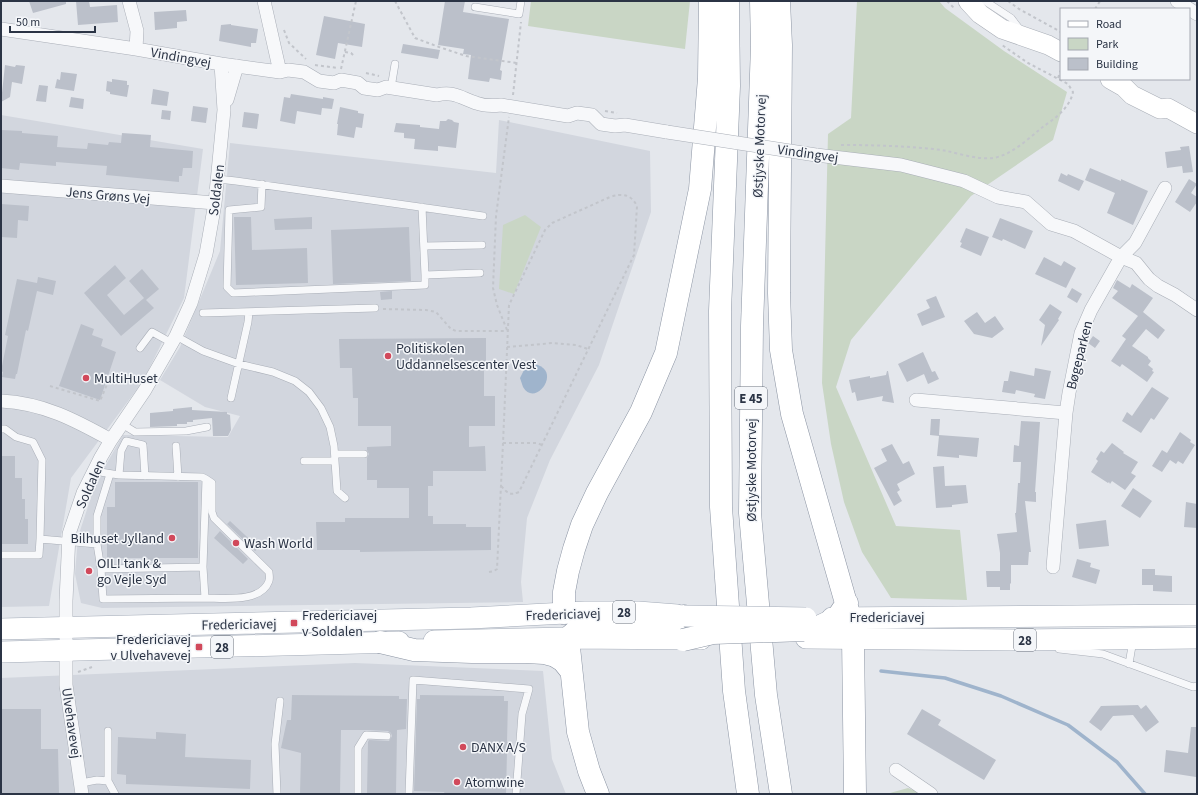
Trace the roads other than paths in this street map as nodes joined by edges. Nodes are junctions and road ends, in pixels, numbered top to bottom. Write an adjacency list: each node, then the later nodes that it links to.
1 (129, 1): 15 (street)
2 (264, 1): 20 (street)
3 (521, 1): 11 (lane)
4 (710, 1): 71 (highway)
5 (728, 1): 103 (highway, Østjyske Motorvej / E 45)
6 (761, 1): 104 (highway, Østjyske Motorvej / E 45)
7 (779, 1): 74 (highway)
8 (968, 1): 14 (street)
9 (986, 1): 14 (lane)
10 (1177, 1): 12 (street)
11 (475, 7)
12 (1188, 8)
13 (1, 29): 15 (street, Vindingvej)
14 (1026, 38): 16 (street)
15 (136, 49): 17 (street, Vindingvej)
16 (1060, 51)
17 (221, 64): 19 (street, Vindingvej); 23 (street, Soldalen)
18 (395, 64): 22 (lane)
19 (237, 66): 20 (street, Vindingvej); 23 (street, Soldalen)
20 (280, 72): 22 (street, Vindingvej)
21 (1112, 80): 24 (street)
22 (389, 87): 34 (street, Vindingvej, bridge)
23 (224, 110): 25 (street, Soldalen)
24 (1197, 124)
25 (218, 179): 26 (lane); 29 (street, Soldalen)
26 (262, 184): 30 (lane); 36 (lane)
27 (1, 186): 29 (street, Jens Grøns Vej)
28 (1165, 188): 34 (street)
29 (215, 203): 41 (street, Soldalen)
30 (422, 207): 31 (lane); 33 (lane)
31 (483, 216)
32 (482, 245): 33 (lane)
33 (424, 246): 36 (lane)
34 (1121, 257): 38 (street, Vindingvej); 47 (street, Bøgeparken)
35 (480, 273): 36 (lane)
36 (425, 275)
37 (375, 308): 39 (lane)
38 (1197, 310)
39 (249, 312): 40 (lane); 43 (lane)
40 (203, 313)
41 (174, 340): 42 (lane); 43 (lane); 48 (street, Soldalen)
42 (140, 348)
43 (238, 364): 44 (lane); 54 (lane)
44 (230, 398)
45 (916, 400): 47 (street)
46 (1, 401): 51 (street)
47 (1066, 412): 68 (street, Bøgeparken)
48 (122, 424): 49 (lane); 51 (street, Soldalen)
49 (207, 427)
50 (1, 429): 63 (lane)
51 (111, 440): 56 (street, Soldalen)
52 (176, 446): 60 (lane)
53 (364, 454): 54 (lane)
54 (335, 458): 55 (lane); 62 (lane)
55 (304, 461)
56 (94, 471): 57 (lane); 64 (street, Soldalen)
57 (110, 474): 58 (lane); 65 (lane)
58 (119, 475): 59 (lane); 59 (lane)
59 (145, 476): 60 (lane)
60 (178, 477): 61 (lane)
61 (206, 479): 67 (lane); 70 (lane)
62 (346, 498)
63 (40, 539): 64 (lane); 66 (lane)
64 (69, 542): 65 (lane); 76 (street, Soldalen)
65 (97, 544): 69 (lane)
66 (1, 555)
67 (203, 567): 69 (lane); 70 (lane)
68 (1053, 567)
69 (101, 569): 70 (lane)
70 (205, 598)
71 (564, 613): 72 (main road, Fredericiavej / 28); 75 (main road, Fredericiavej / 28); 79 (main road)
72 (684, 616): 78 (main road, Fredericiavej / 28, bridge); 79 (highway)
73 (1197, 616): 74 (main road, Fredericiavej / 28)
74 (847, 619): 78 (highway); 83 (main road, Fredericiavej / 28); 105 (highway)
75 (387, 620): 76 (main road, Fredericiavej / 28); 86 (main road)
76 (65, 628): 77 (main road, Fredericiavej / 28); 85 (main road); 86 (street, Soldalen)
77 (1, 629)
78 (805, 629): 82 (highway, bridge)
79 (568, 638): 82 (main road, Fredericiavej / 28); 84 (main road, Fredericiavej / 28); 89 (highway)
80 (1133, 638): 81 (main road, Fredericiavej / 28); 83 (main road, Fredericiavej / 28); 88 (lane)
81 (1197, 638)
82 (683, 640)
83 (1018, 640): 88 (lane)
84 (380, 642): 86 (main road, Fredericiavej / 28); 89 (highway)
85 (1, 644)
86 (65, 651): 87 (main road, Fredericiavej / 28); 96 (street, Ulvehavevej)
87 (1, 652)
88 (1129, 664): 90 (lane)
89 (571, 671): 102 (highway)
90 (1197, 686)
91 (280, 701): 98 (lane)
92 (108, 731): 95 (lane)
93 (387, 736): 99 (lane)
94 (896, 770): 106 (street)
95 (108, 781): 96 (lane); 97 (lane)
96 (82, 788)
97 (116, 794)
98 (277, 794)
99 (358, 794)
100 (409, 794): 101 (lane)
101 (516, 794)
102 (598, 794)
103 (748, 794)
104 (780, 794)
105 (855, 794)
106 (931, 794)

